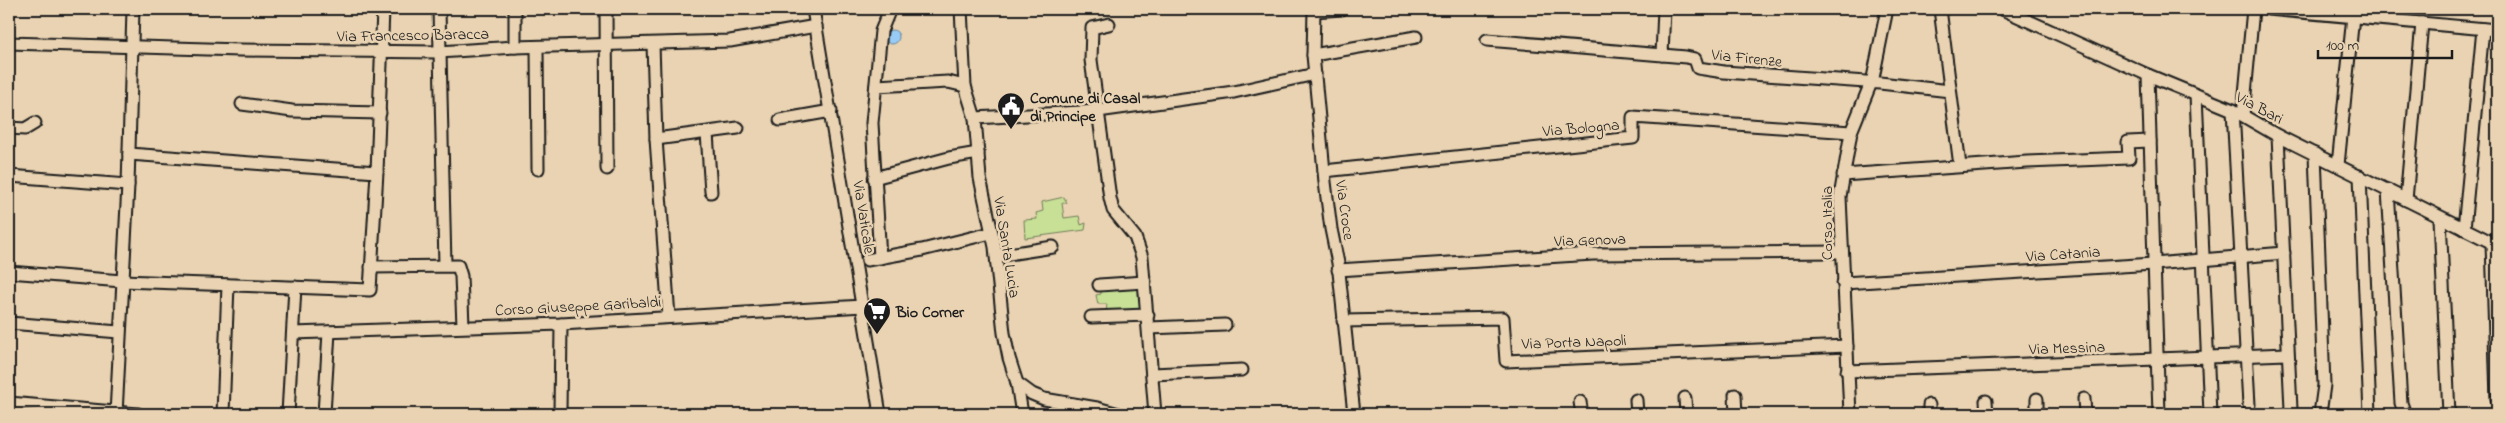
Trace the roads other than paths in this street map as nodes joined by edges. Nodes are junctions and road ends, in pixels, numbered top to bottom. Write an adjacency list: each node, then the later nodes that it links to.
1 (133, 9): 29 (street)
2 (383, 9): 31 (street)
3 (439, 9): 32 (street)
4 (515, 9): 30 (street)
5 (606, 9): 27 (street)
6 (813, 9): 20 (street, Via Vaticale)
7 (890, 9): 38 (street)
8 (960, 9): 39 (street, Via Santa Lucia)
9 (1342, 9): 16 (street)
10 (1664, 9): 34 (street)
11 (1887, 9): 37 (street, Corso Italia)
12 (1940, 9): 40 (street)
13 (2002, 9): 36 (street, Via Bari)
14 (2253, 9): 46 (street)
15 (2268, 9): 17 (street)
16 (1314, 10): 33 (street, Via Croce)
17 (2353, 16): 18 (street); 60 (street)
18 (2422, 23): 21 (street); 73 (street)
19 (1109, 24): 44 (street)
20 (816, 26): 26 (street, Via Francesco Baracca); 43 (street, Via Vaticale)
21 (2483, 29): 22 (street); 75 (street)
22 (2497, 30)
23 (1416, 37): 33 (street)
24 (1487, 40): 34 (street, Via Firenze)
25 (9, 43): 29 (street, Via Francesco Baracca)
26 (653, 44): 27 (street, Via Francesco Baracca); 55 (street)
27 (607, 45): 28 (street, Via Francesco Baracca); 63 (street)
28 (537, 46): 30 (street, Via Francesco Baracca); 62 (street)
29 (131, 47): 31 (street, Via Francesco Baracca); 58 (street)
30 (515, 47): 32 (street, Via Francesco Baracca)
31 (382, 52): 32 (street, Via Francesco Baracca); 45 (street)
32 (440, 52): 87 (street)
33 (1312, 55): 35 (street, Via Croce)
34 (1662, 55): 37 (street, Via Firenze)
35 (1315, 74): 44 (street); 64 (street, Via Croce)
36 (2148, 75): 41 (street, Via Bari); 56 (street)
37 (1871, 83): 40 (street, Via Firenze); 52 (street, Corso Italia)
38 (876, 86): 39 (street); 69 (street)
39 (965, 86): 47 (street, Via Santa Lucia)
40 (1950, 91): 61 (street)
41 (2196, 95): 46 (street, Via Bari); 85 (street)
42 (242, 104): 45 (street)
43 (831, 111): 48 (street); 97 (street, Via Vaticale)
44 (1098, 111): 47 (street); 92 (street)
45 (380, 113): 65 (street)
46 (2238, 113): 54 (street, Via Bari); 83 (street)
47 (975, 118): 57 (street, Via Santa Lucia)
48 (780, 120)
49 (35, 123): 50 (street)
50 (9, 128)
51 (738, 128): 53 (street)
52 (1851, 132): 64 (street, Via Bologna); 66 (street, Corso Italia)
53 (707, 133): 55 (street); 72 (street)
54 (2278, 136): 59 (street, Via Bari); 80 (street)
55 (656, 139): 99 (street)
56 (2150, 141): 61 (street); 86 (street)
57 (978, 153): 69 (street); 76 (street, Via Santa Lucia)
58 (129, 154): 65 (street); 70 (street)
59 (2315, 154): 60 (street, Via Bari); 150 (street)
60 (2338, 165): 68 (street, Via Bari)
61 (1960, 166): 66 (street)
62 (538, 168)
63 (606, 169)
64 (1324, 171): 89 (street, Via Croce)
65 (377, 172): 88 (street)
66 (1843, 175): 79 (street, Corso Italia)
67 (9, 176): 70 (street)
68 (2360, 176): 71 (street, Via Bari); 151 (street)
69 (874, 178): 82 (street)
70 (128, 185): 91 (street)
71 (2388, 190): 73 (street, Via Bari); 152 (street)
72 (711, 192)
73 (2406, 200): 74 (street, Via Bari)
74 (2440, 218): 75 (street, Via Bari); 153 (street)
75 (2464, 229): 77 (street, Via Bari)
76 (991, 233): 81 (street, Via Santa Lucia); 82 (street)
77 (2495, 244): 117 (street)
78 (1053, 247): 81 (street)
79 (1842, 252): 89 (street, Via Genova); 93 (street, Corso Italia)
80 (2284, 253): 83 (street, Via Catania); 111 (street)
81 (996, 256): 119 (street, Via Santa Lucia)
82 (880, 258): 84 (street)
83 (2241, 258): 85 (street, Via Catania); 112 (street)
84 (867, 260)
85 (2203, 260): 86 (street, Via Catania); 113 (street)
86 (2154, 264): 93 (street, Via Catania); 114 (street)
87 (445, 265): 88 (street); 105 (street)
88 (372, 267): 96 (street)
89 (1338, 270): 101 (street, Via Croce)
90 (9, 272): 91 (street)
91 (122, 280): 94 (street); 107 (street)
92 (1145, 282): 95 (street); 98 (street)
93 (1843, 283): 110 (street, Corso Italia)
94 (228, 285): 96 (street); 131 (street)
95 (1099, 285)
96 (294, 287): 109 (street)
97 (863, 306): 99 (street, Corso Giuseppe Garibaldi); 135 (street, Via Vaticale)
98 (1148, 315): 100 (street); 106 (street)
99 (669, 317): 103 (street, Corso Giuseppe Garibaldi)
100 (1091, 317)
101 (1343, 322): 110 (street, Via Porta Napoli); 139 (street, Via Croce)
102 (9, 323): 107 (street)
103 (561, 324): 105 (street, Corso Giuseppe Garibaldi); 134 (street)
104 (1224, 325): 106 (street)
105 (463, 326): 108 (street, Corso Giuseppe Garibaldi)
106 (1148, 328): 118 (street)
107 (119, 332): 129 (street)
108 (328, 332): 109 (street, Corso Giuseppe Garibaldi); 133 (street)
109 (293, 333): 132 (street)
110 (1846, 346): 116 (street, Corso Italia)
111 (2287, 354): 112 (street, Via Messina); 149 (street)
112 (2246, 356): 113 (street, Via Messina); 128 (street)
113 (2206, 358): 114 (street, Via Messina); 148 (street)
114 (2157, 360): 116 (street, Via Messina); 147 (street)
115 (1242, 370): 118 (street)
116 (1848, 371): 143 (street, Corso Italia)
117 (2497, 372): 124 (street)
118 (1152, 374): 138 (street)
119 (1017, 383): 136 (street, Via Santa Lucia); 137 (street)
120 (1735, 395): 142 (street)
121 (1685, 398): 141 (street)
122 (2037, 399): 145 (street)
123 (2084, 399): 146 (street)
124 (2497, 399)
125 (1636, 400): 140 (street)
126 (1986, 401): 144 (street)
127 (9, 403): 129 (street)
128 (2249, 405)
129 (116, 413): 130 (street)
130 (138, 414)
131 (223, 414)
132 (288, 414)
133 (324, 414)
134 (560, 414)
135 (880, 414)
136 (1022, 414)
137 (1118, 414)
138 (1155, 414)
139 (1354, 414)
140 (1637, 414)
141 (1686, 414)
142 (1736, 414)
143 (1850, 414)
144 (1987, 414)
145 (2037, 414)
146 (2085, 414)
147 (2159, 414)
148 (2210, 414)
149 (2287, 414)
150 (2320, 414)
151 (2370, 414)
152 (2405, 414)
153 (2449, 414)

